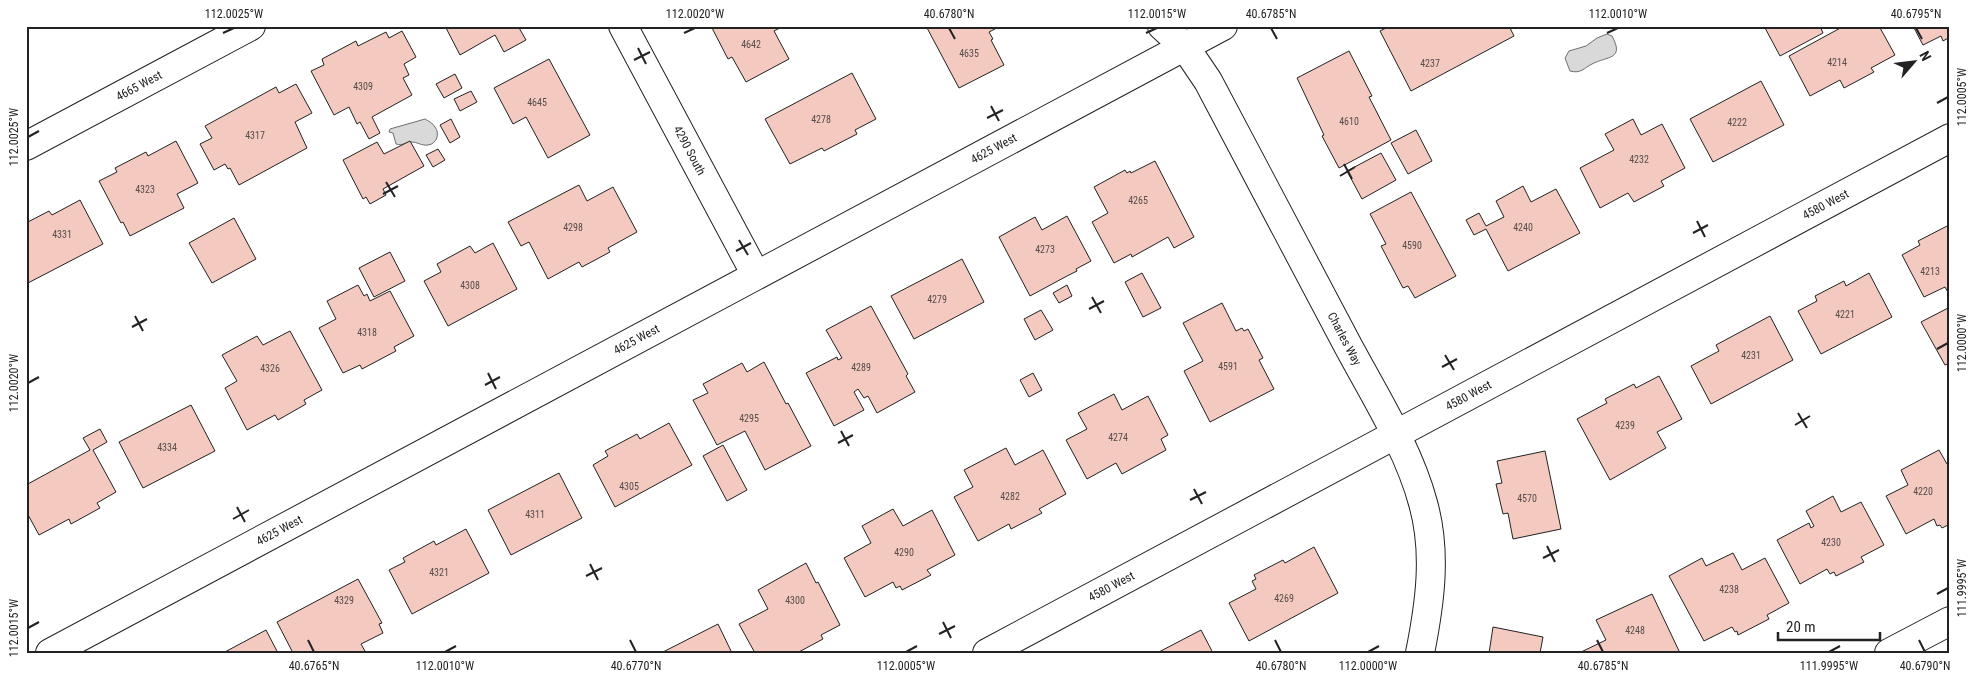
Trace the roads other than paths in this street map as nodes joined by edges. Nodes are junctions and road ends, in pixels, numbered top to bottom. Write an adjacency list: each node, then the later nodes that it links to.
1 (250, 26): 7 (street, 4665 West)
2 (622, 26): 8 (street, 4290 South)
3 (1162, 26): 5 (street, Charles Way)
4 (1223, 26): 5 (street, 4625 West)
5 (1185, 47): 8 (street, 4625 West); 9 (street, Charles Way)
6 (1950, 138): 9 (street, 4580 West)
7 (26, 146)
8 (756, 274): 11 (street, 4625 West)
9 (1395, 435): 12 (street, 4580 West); 13 (street, Charles Way)
10 (1950, 620): 14 (street)
11 (50, 653)
12 (987, 653)
13 (1420, 653)
14 (1890, 653)

